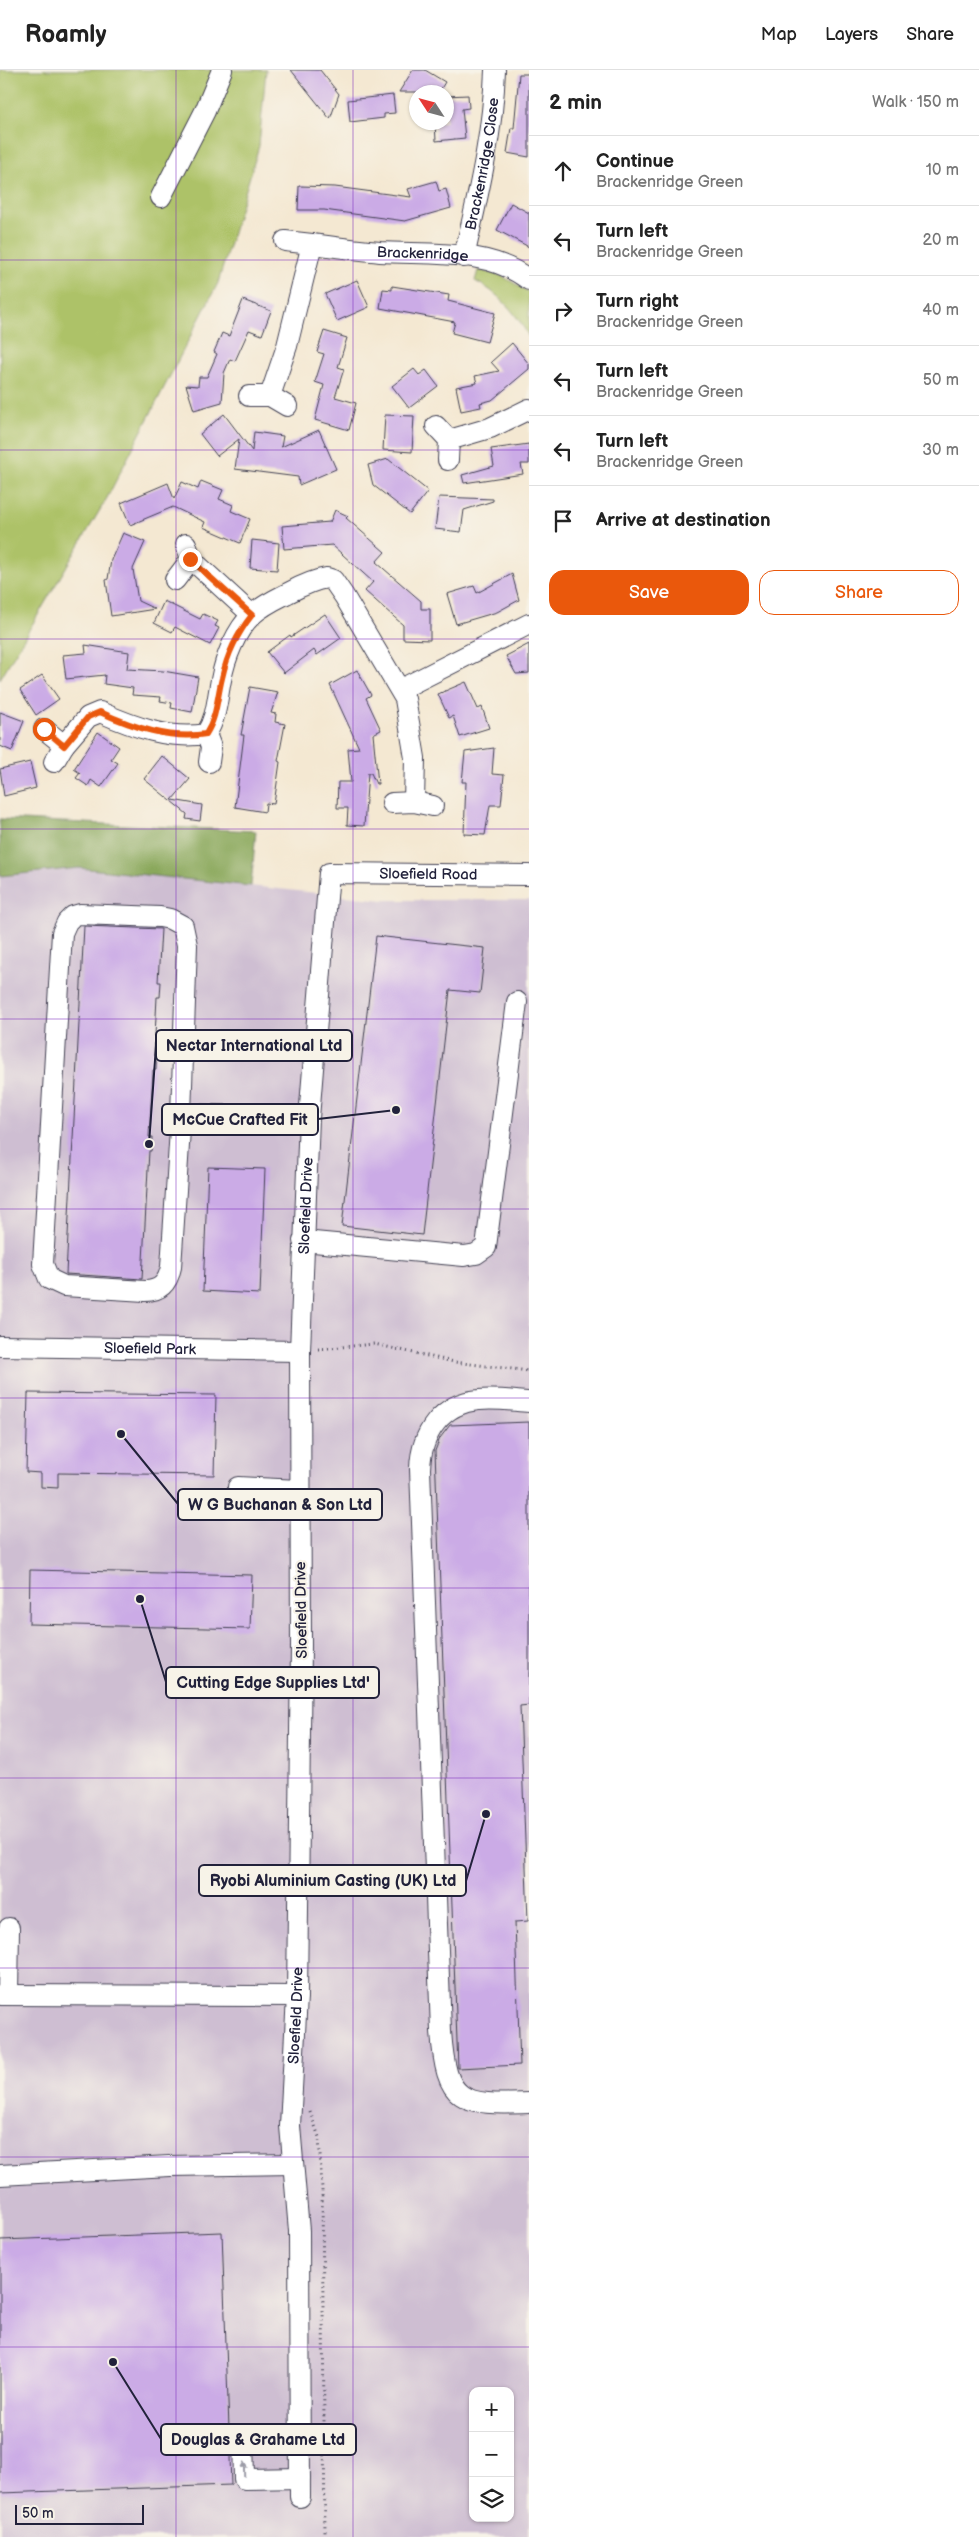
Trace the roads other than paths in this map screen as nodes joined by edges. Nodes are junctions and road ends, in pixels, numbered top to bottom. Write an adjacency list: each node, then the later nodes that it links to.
1 (222, 70): 3 (street)
2 (495, 70): 6 (street, Brackenridge Close)
3 (161, 197)
4 (285, 241): 5 (street, Brackenridge)
5 (312, 244): 6 (street, Brackenridge); 9 (street)
6 (464, 257): 7 (street, Brackenridge)
7 (529, 280)
8 (248, 396): 9 (street)
9 (270, 396): 10 (street)
10 (287, 406)
11 (529, 409): 12 (street)
12 (444, 442)
13 (175, 580): 14 (street)
14 (252, 615): 16 (street); 18 (street)
15 (529, 624): 16 (street)
16 (401, 689): 20 (street)
17 (44, 729): 18 (street)
18 (206, 734): 19 (street)
19 (209, 762)
20 (392, 803)
21 (329, 873): 22 (street, Sloefield Road); 25 (street, Sloefield Drive)
22 (529, 874)
23 (516, 1002): 26 (street)
24 (180, 1114): 24 (street); 25 (street)
25 (310, 1118): 26 (street, Sloefield Drive)
26 (303, 1241): 28 (street, Sloefield Drive)
27 (0, 1346): 28 (street, Sloefield Park)
28 (300, 1351): 31 (street, Sloefield Drive)
29 (529, 1402): 35 (street)
30 (238, 1487): 31 (street)
31 (299, 1490): 34 (street, Sloefield Drive)
32 (9, 1928): 33 (street)
33 (4, 1995): 34 (street)
34 (297, 1996): 36 (street, Sloefield Drive)
35 (529, 2103)
36 (293, 2164): 37 (street); 38 (street, Sloefield Drive)
37 (0, 2176)
38 (301, 2437): 38 (street, Sloefield Drive, one-way to 38)

